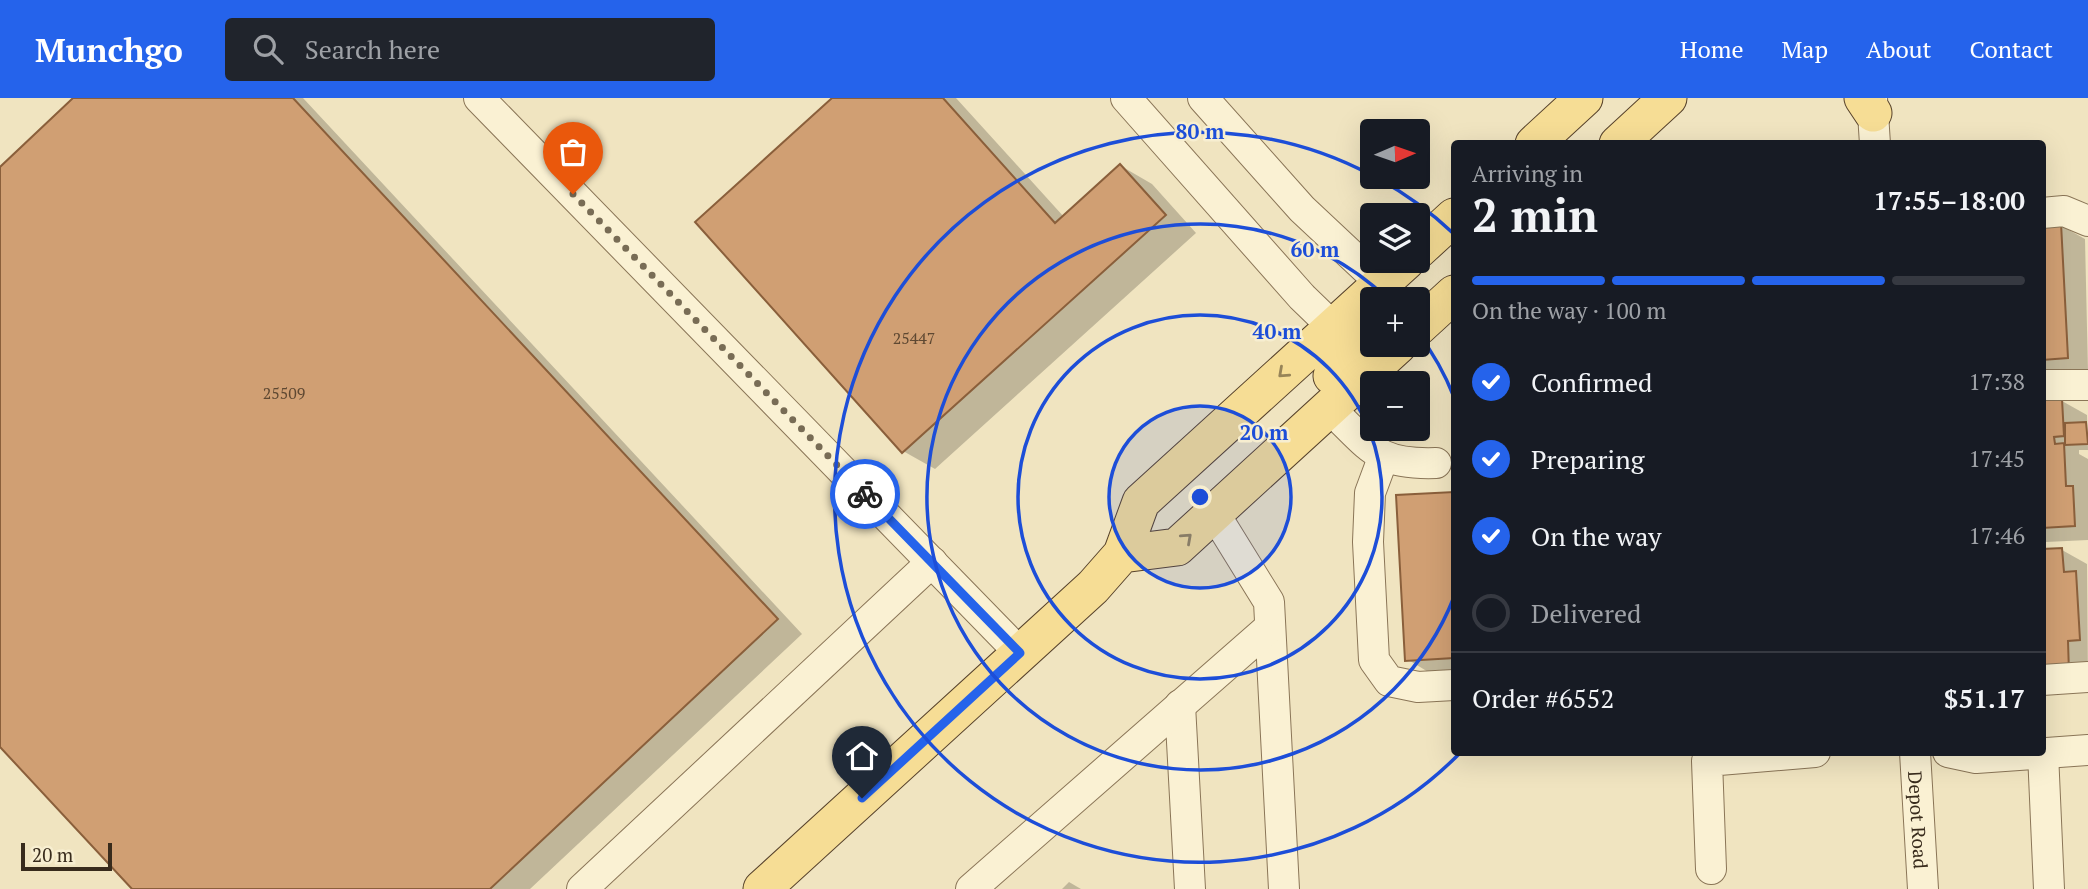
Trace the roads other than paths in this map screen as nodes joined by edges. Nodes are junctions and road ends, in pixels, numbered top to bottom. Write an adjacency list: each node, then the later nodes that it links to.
1 (480, 98): 26 (street)
2 (1126, 98): 15 (street)
3 (1203, 98): 12 (street)
4 (1584, 98): 6 (main road)
5 (1668, 98): 7 (main road)
6 (1538, 140)
7 (1622, 140)
8 (2046, 213): 10 (street)
9 (1451, 219): 11 (main road)
10 (2088, 221)
11 (1430, 239)
12 (1392, 281): 15 (main road)
13 (1451, 297): 14 (main road)
14 (1430, 316)
15 (1333, 327): 25 (main road, one-way to 25)
16 (1360, 346): 21 (main road)
17 (1385, 357): 20 (main road)
18 (2046, 385): 19 (street)
19 (2088, 385)
20 (1329, 408): 21 (main road); 22 (street)
21 (1287, 447): 24 (main road)
22 (1383, 458): 23 (street); 31 (street)
23 (1436, 463)
24 (1214, 513): 25 (main road, one-way to 24); 27 (street)
25 (1122, 554): 28 (main road)
26 (932, 562): 28 (street); 42 (street)
27 (1270, 627): 32 (street); 46 (street)
28 (1020, 653): 43 (main road)
29 (2088, 677): 30 (street)
30 (2046, 680)
31 (1451, 685)
32 (1180, 705): 44 (street); 45 (street)
33 (2088, 750): 34 (street)
34 (2046, 752)
35 (1729, 756): 40 (street)
36 (1915, 756): 47 (street, Depot Road)
37 (1967, 756): 38 (street)
38 (1998, 756)
39 (2043, 756): 48 (street)
40 (1707, 757): 41 (street)
41 (1711, 869)
42 (582, 889)
43 (762, 889)
44 (971, 889)
45 (1191, 889)
46 (1284, 889)
47 (1923, 889)
48 (2049, 889)

